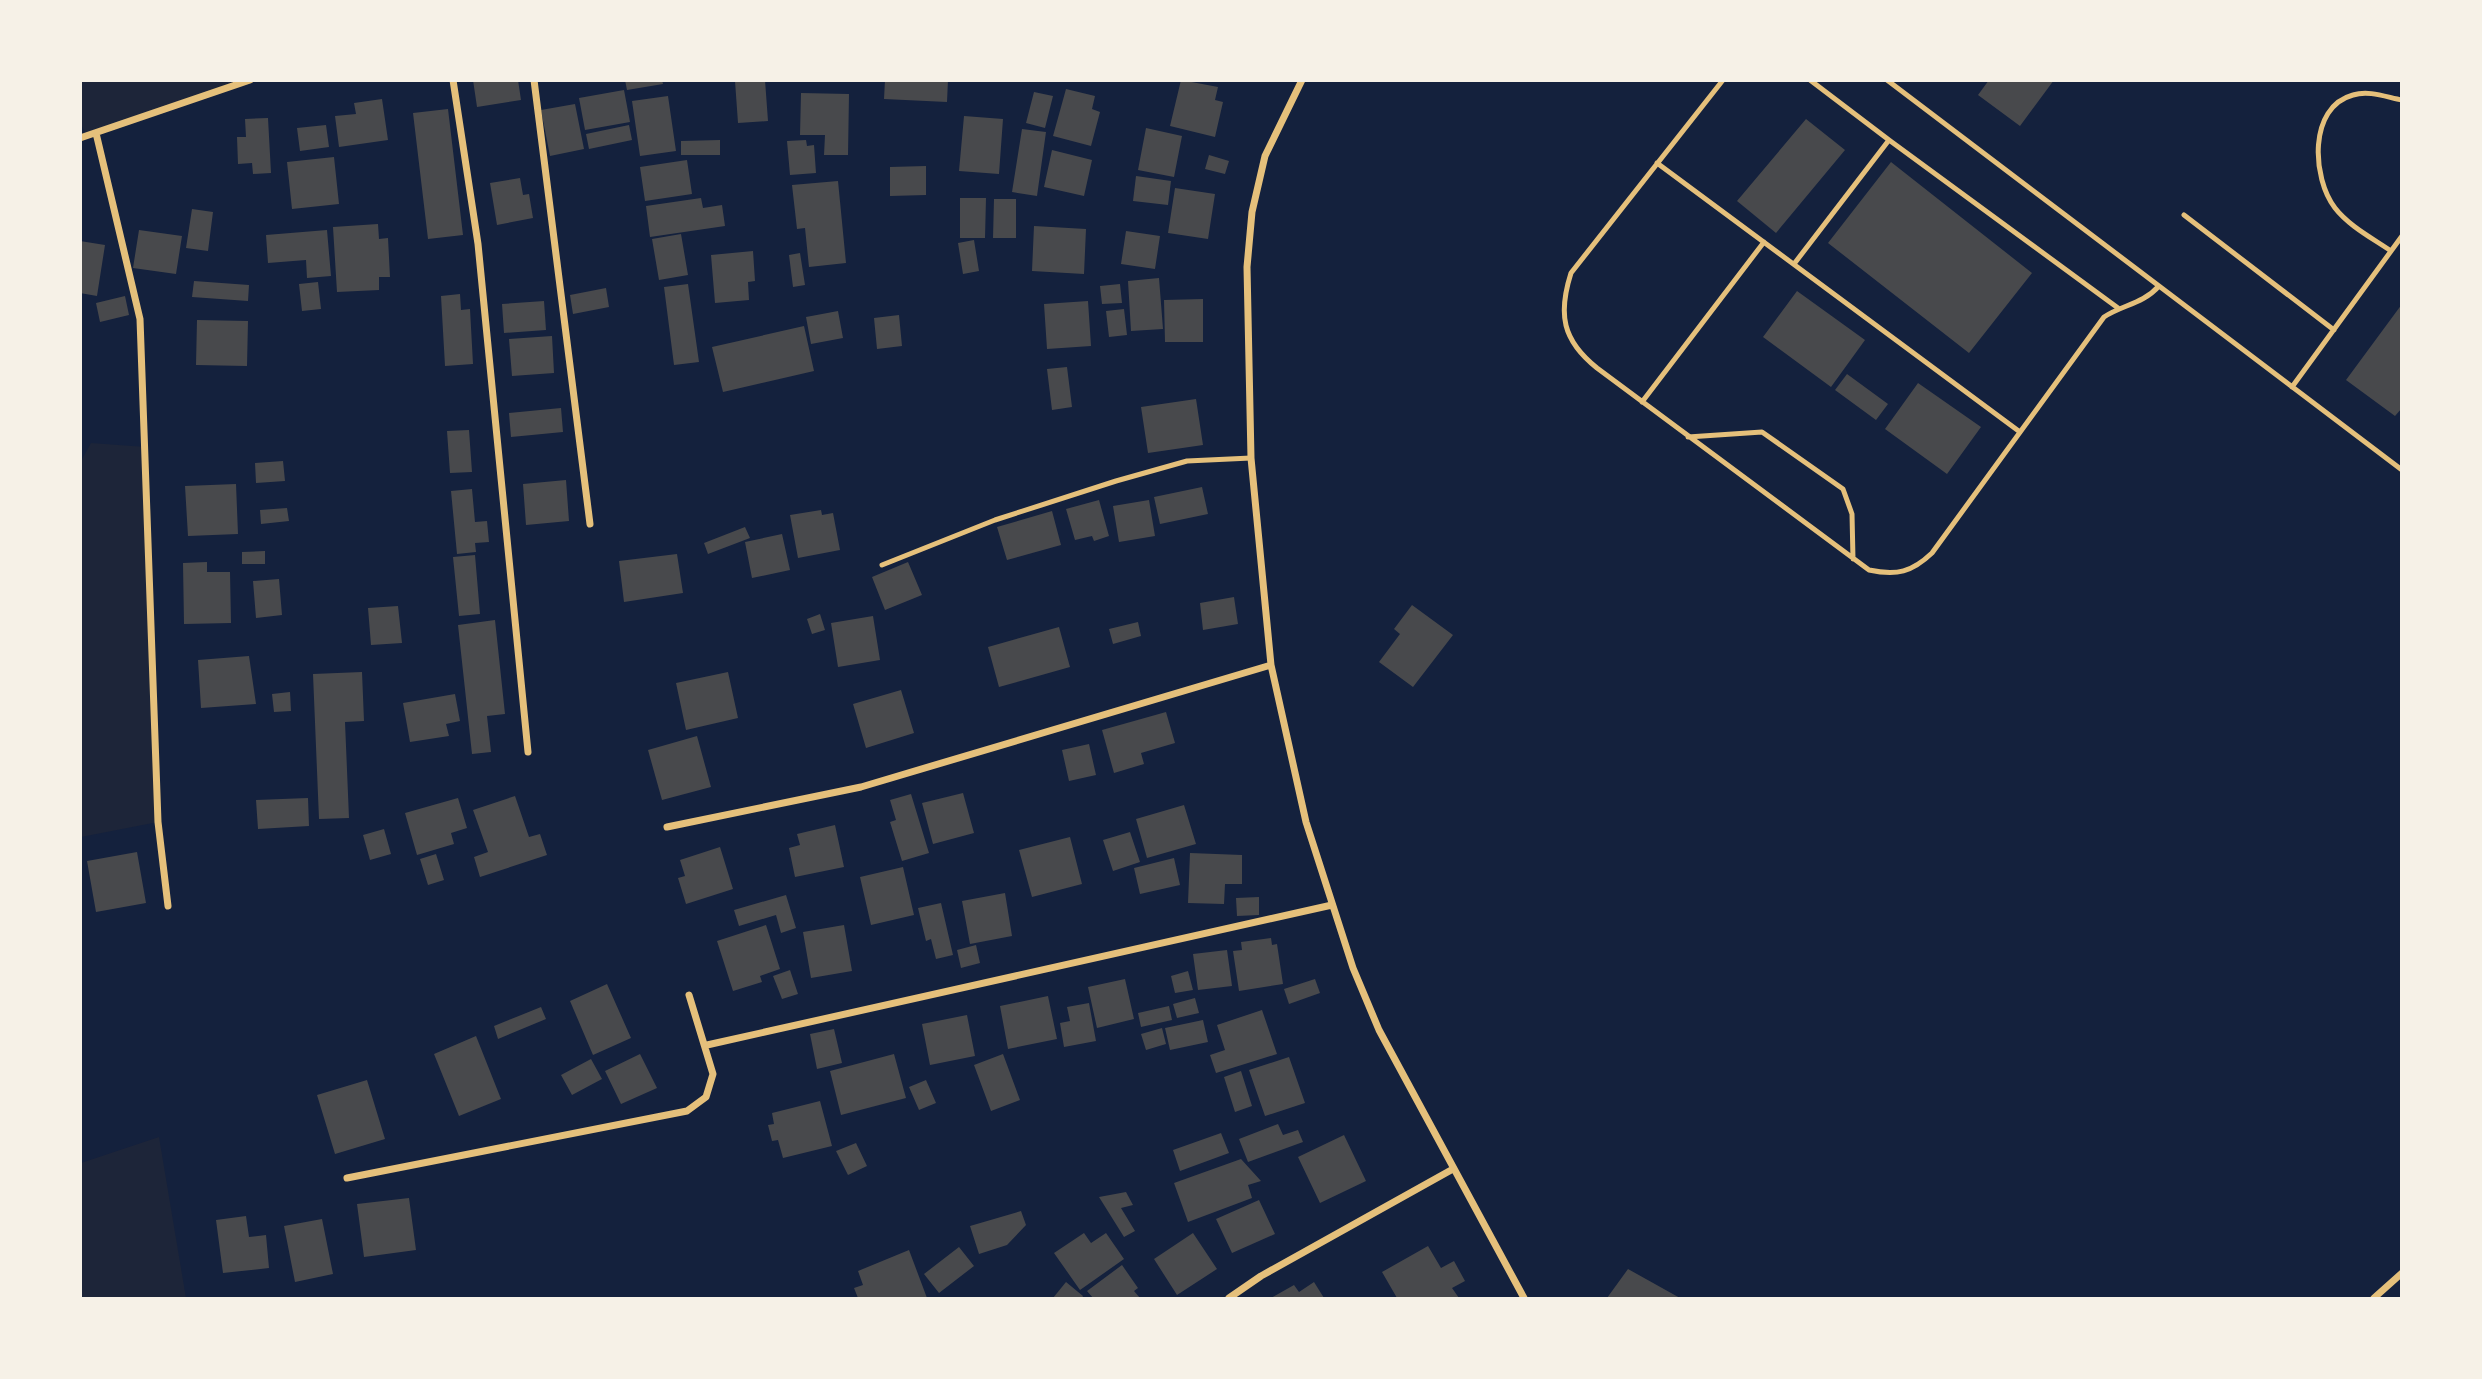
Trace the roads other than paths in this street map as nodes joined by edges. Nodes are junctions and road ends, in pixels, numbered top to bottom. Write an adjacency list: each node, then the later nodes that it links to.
1 (250, 80): 9 (street)
2 (453, 80): 31 (street)
3 (534, 80): 27 (street)
4 (1302, 80): 25 (street)
5 (1723, 80): 12 (lane)
6 (1810, 80): 11 (lane)
7 (1887, 80): 18 (lane)
8 (2402, 100): 16 (lane)
9 (96, 133): 10 (street); 34 (street)
10 (80, 138)
11 (1889, 140): 17 (lane); 19 (lane)
12 (1657, 163): 15 (lane); 22 (lane)
13 (2185, 215): 20 (lane)
14 (2402, 236): 16 (lane)
15 (1764, 242): 17 (lane); 22 (lane)
16 (2390, 251): 20 (lane)
17 (1794, 264): 23 (lane)
18 (2159, 286): 19 (lane); 21 (lane)
19 (2118, 307): 23 (lane)
20 (2334, 330): 21 (lane)
21 (2292, 387): 26 (lane)
22 (1642, 402): 24 (lane)
23 (2020, 432): 28 (lane)
24 (1688, 437): 28 (lane); 28 (lane)
25 (1251, 458): 29 (lane); 30 (street)
26 (2402, 470)
27 (590, 524)
28 (1853, 559)
29 (882, 565)
30 (1271, 665): 32 (street); 33 (street)
31 (528, 752)
32 (667, 827)
33 (1332, 905): 36 (street); 37 (street)
34 (168, 906)
35 (688, 995): 36 (street)
36 (707, 1045): 38 (street)
37 (1453, 1169): 40 (street); 41 (street)
38 (347, 1178)
39 (2402, 1273): 42 (street)
40 (1229, 1298)
41 (1524, 1298)
42 (2374, 1298)

